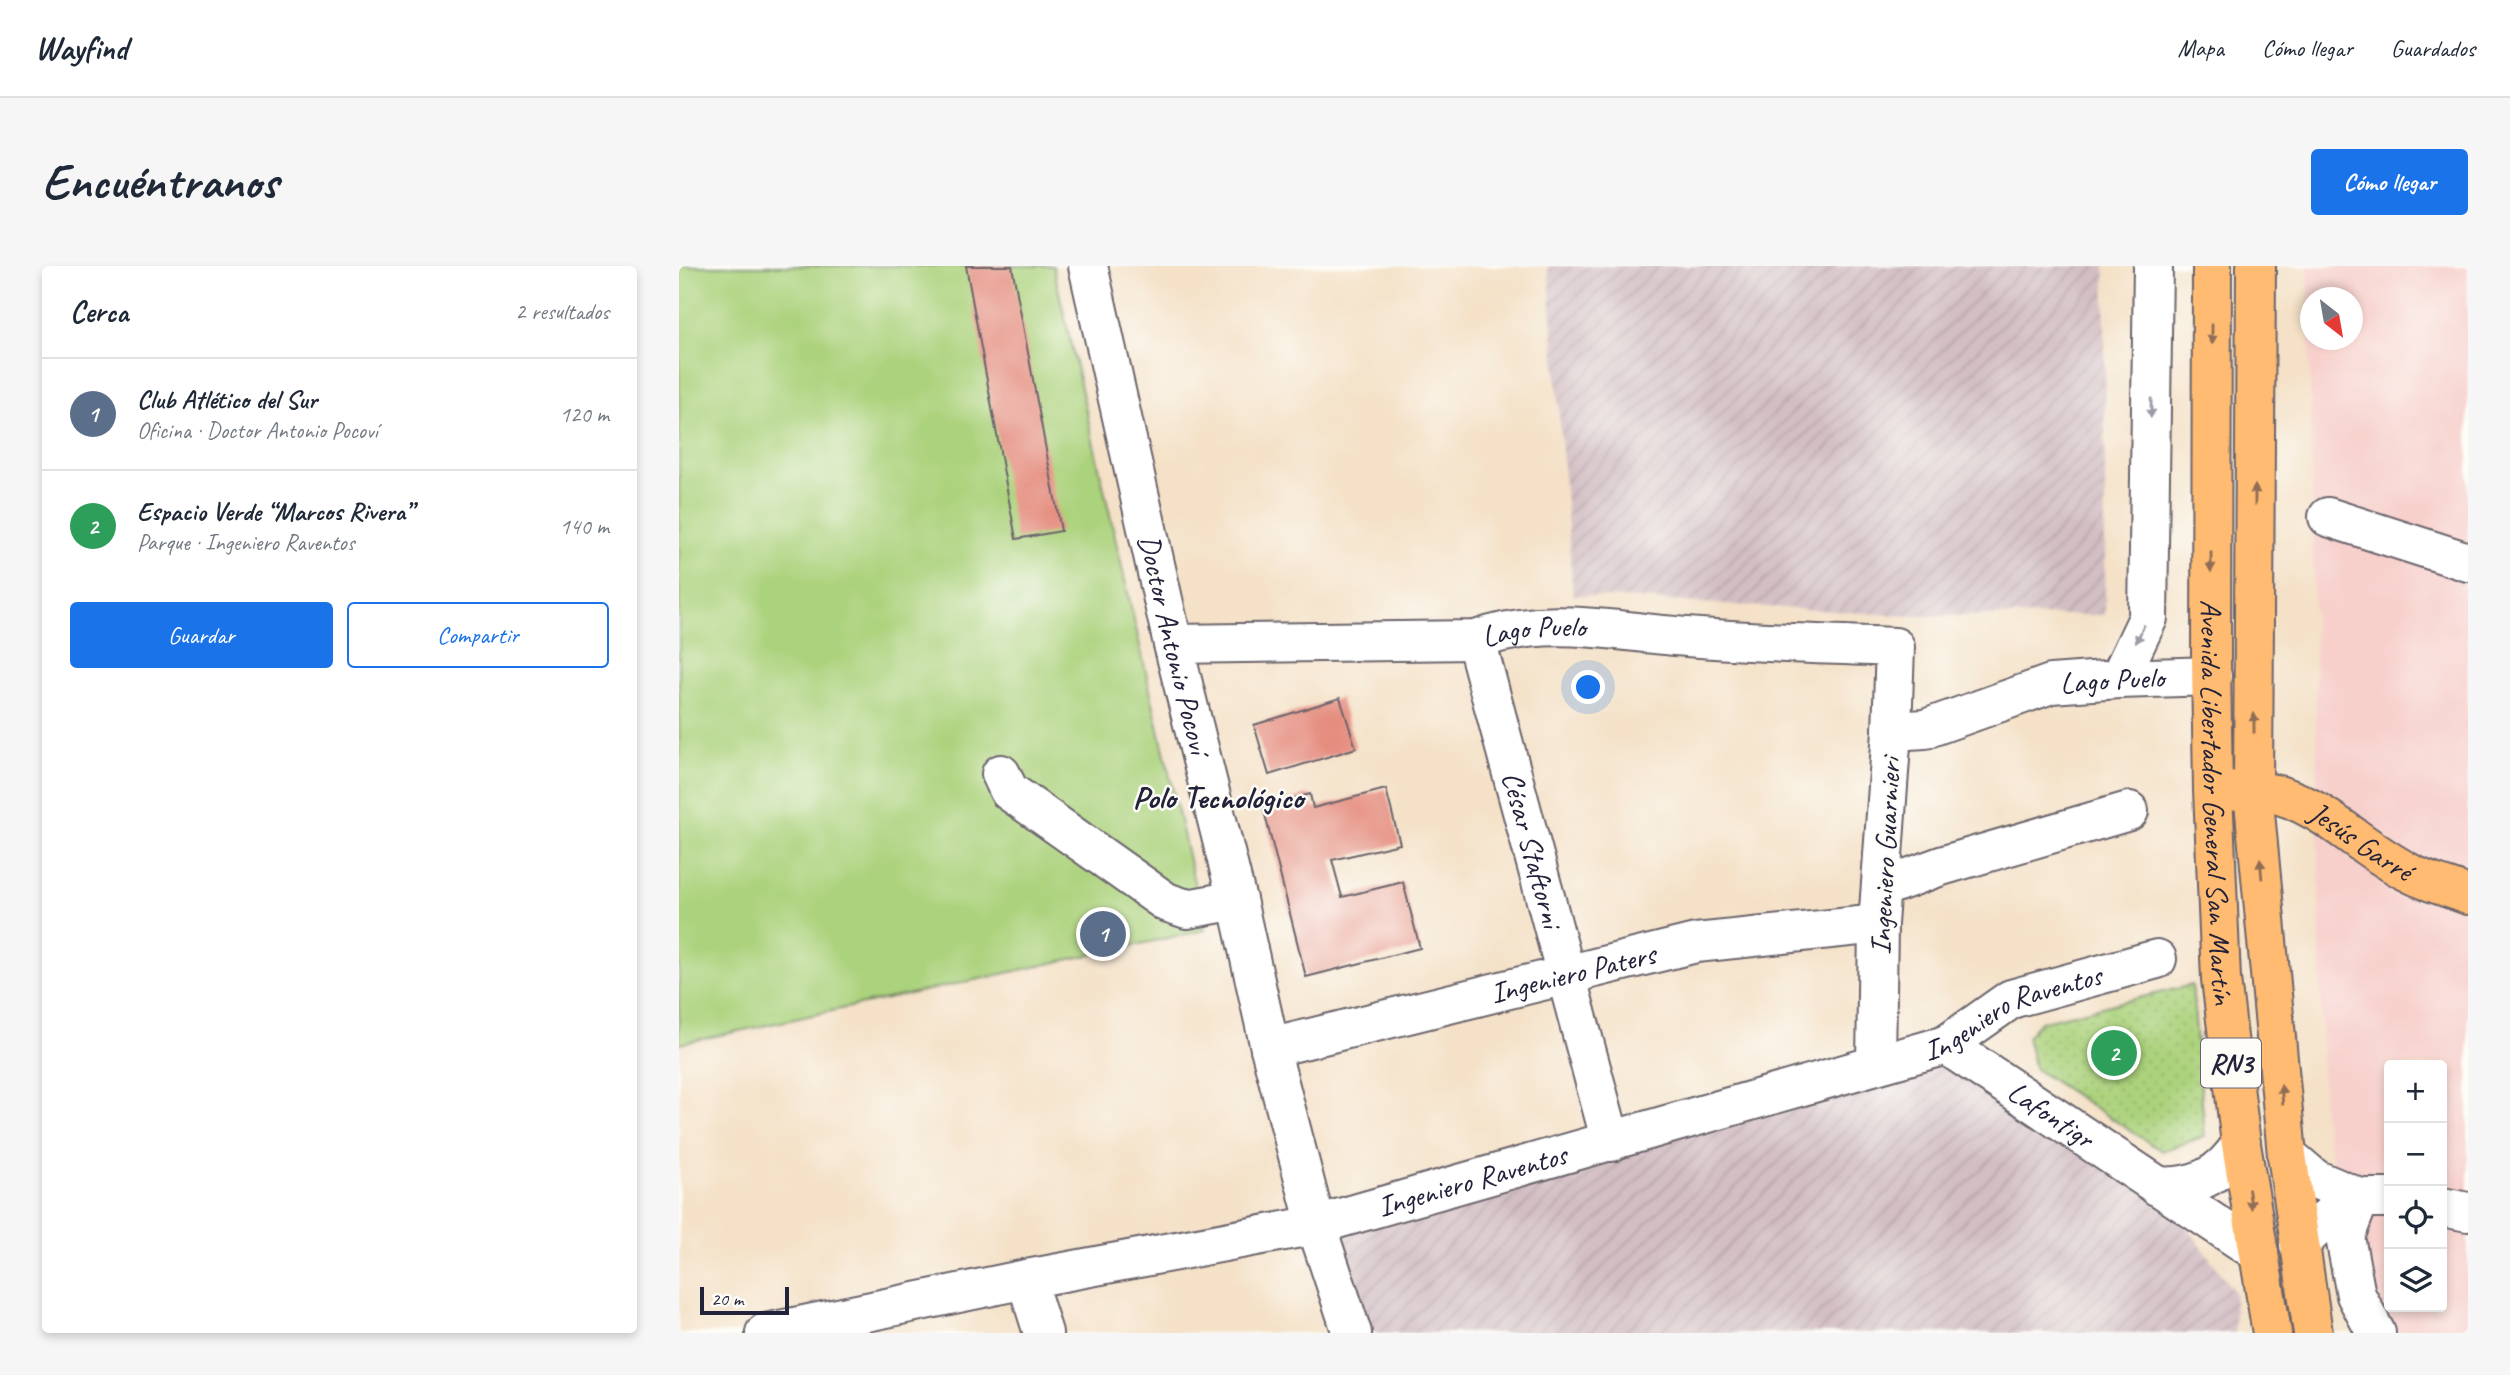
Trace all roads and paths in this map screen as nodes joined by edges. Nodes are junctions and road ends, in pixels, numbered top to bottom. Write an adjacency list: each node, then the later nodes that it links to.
1 (1088, 266): 8 (street, Doctor Antonio Pocoví)
2 (2153, 266): 11 (street, one-way to 11)
3 (2211, 266): 10 (main road, Avenida Libertador General San Martín / RN3, one-way to 10)
4 (2256, 266): 15 (main road, Avenida Libertador General San Martín / RN3, one-way to 4)
5 (2328, 517): 6 (street)
6 (2468, 562)
7 (1476, 640): 8 (street, Lago Puelo); 9 (street, Lago Puelo); 21 (street, César Staftorni)
8 (1173, 644): 18 (street, Doctor Antonio Pocoví)
9 (1895, 647): 12 (street, Ingeniero Guarnieri)
10 (2212, 676): 11 (street, Lago Puelo); 14 (main road, Avenida Libertador General San Martín / RN3)
11 (2119, 679): 12 (street, Lago Puelo)
12 (1892, 731): 19 (street, Ingeniero Guarnieri)
13 (1000, 774): 18 (street)
14 (2213, 790): 15 (main road, Jesús Garré); 26 (main road, Avenida Libertador General San Martín / RN3)
15 (2253, 791): 17 (main road, Jesús Garré); 27 (main road, Avenida Libertador General San Martín / RN3, one-way to 15)
16 (2129, 811): 19 (street, Ingeniero Paters)
17 (2468, 895)
18 (1237, 900): 23 (street, Doctor Antonio Pocoví)
19 (1880, 906): 21 (street, Ingeniero Paters); 24 (street, Ingeniero Guarnieri)
20 (2157, 959): 22 (street, Ingeniero Raventos)
21 (1565, 974): 23 (street, Ingeniero Paters); 25 (street, César Staftorni)
22 (1946, 1045): 24 (street, Ingeniero Raventos); 28 (street, Lafontigr)
23 (1270, 1048): 32 (street, Doctor Antonio Pocoví)
24 (1877, 1064): 25 (street, Ingeniero Raventos)
25 (1611, 1142): 32 (street, Ingeniero Raventos)
26 (2241, 1144): 28 (street); 34 (main road, Avenida Libertador General San Martín / RN3, one-way to 34)
27 (2287, 1156): 29 (street); 33 (main road, Avenida Libertador General San Martín / RN3)
28 (2157, 1186): 34 (street, Lafontigr)
29 (2375, 1198): 33 (street); 41 (street)
30 (2447, 1208): 31 (street)
31 (2468, 1212)
32 (1315, 1225): 35 (street, Ingeniero Raventos); 38 (street, Doctor Antonio Pocoví)
33 (2299, 1245): 40 (main road, Avenida Libertador General San Martín / RN3)
34 (2259, 1254): 39 (main road, Avenida Libertador General San Martín / RN3)
35 (1025, 1279): 36 (street, Ingeniero Raventos); 37 (street)
36 (765, 1333)
37 (1043, 1333)
38 (1352, 1333)
39 (2272, 1333)
40 (2313, 1333)
41 (2376, 1333)

